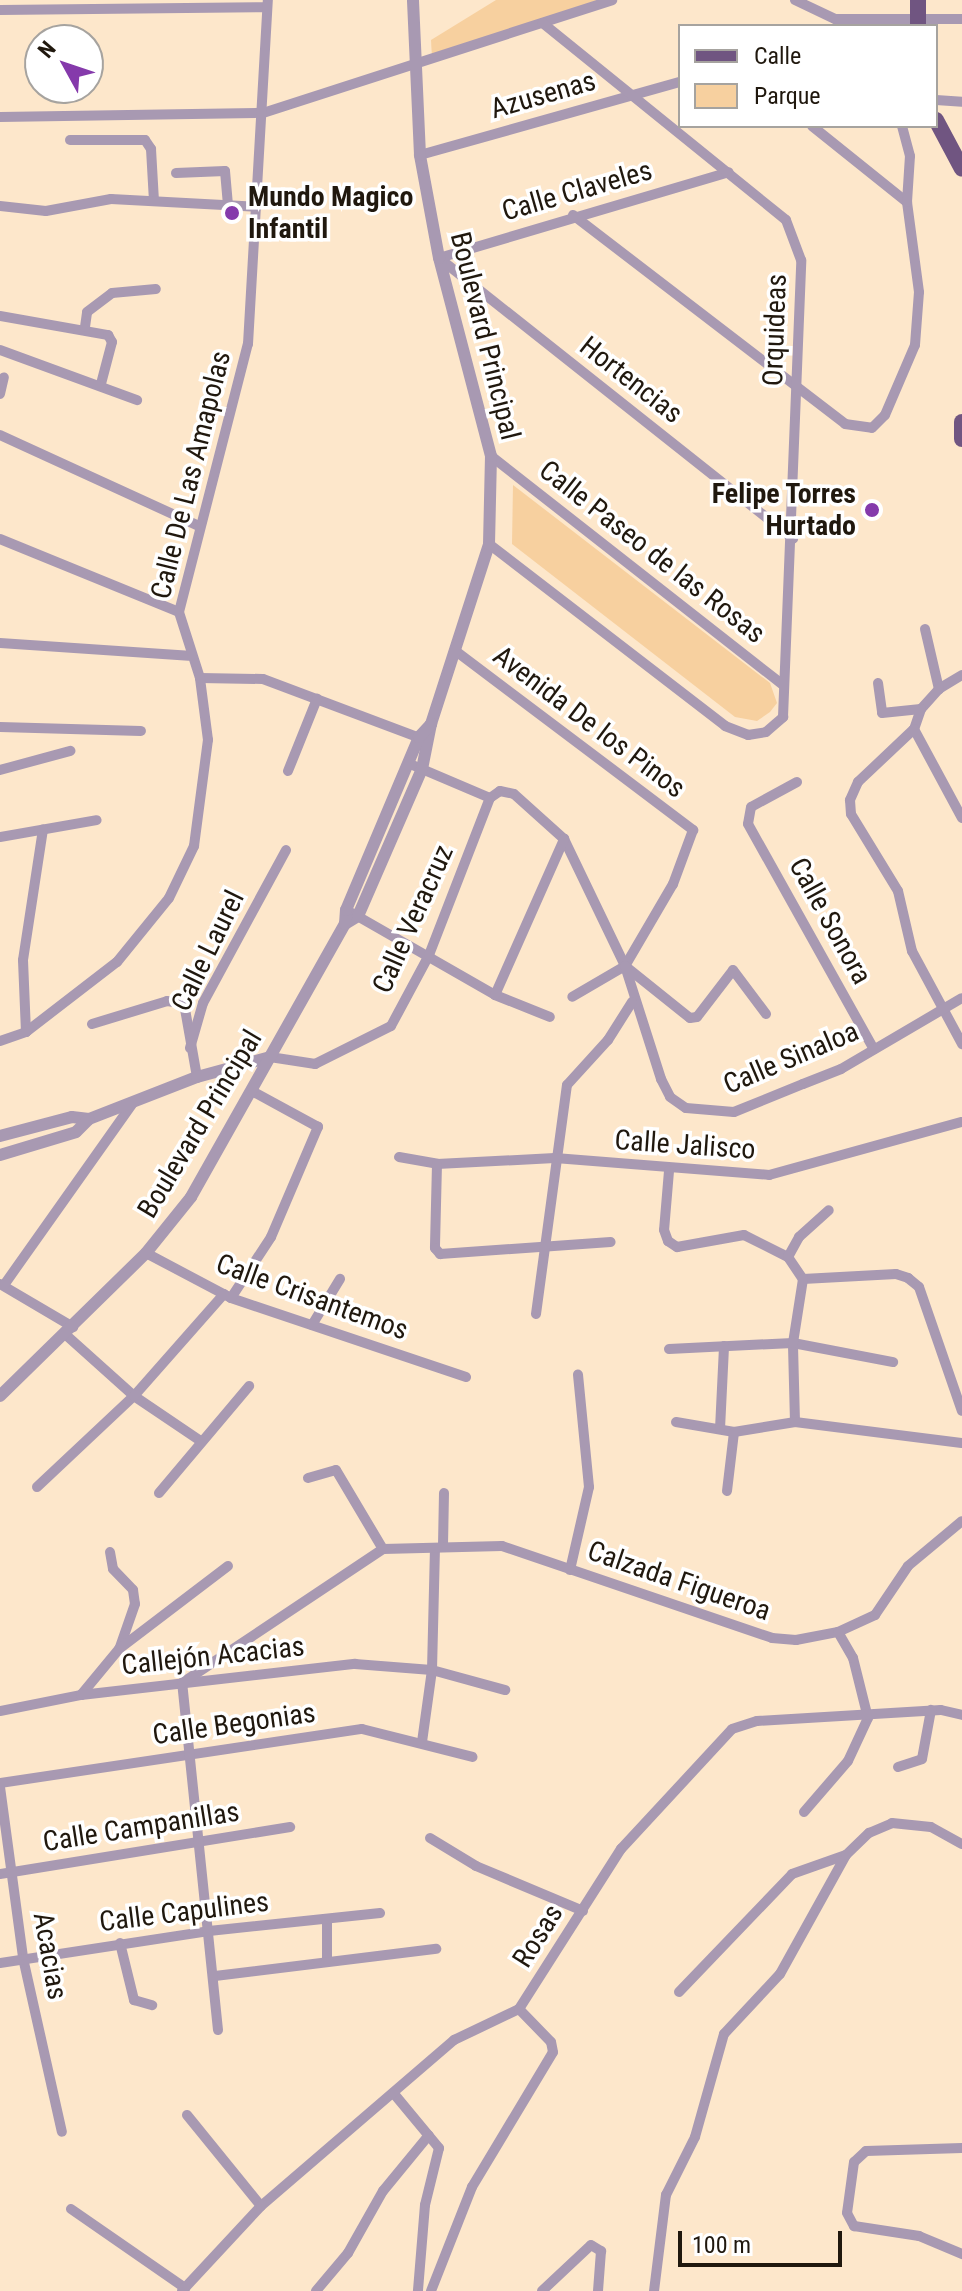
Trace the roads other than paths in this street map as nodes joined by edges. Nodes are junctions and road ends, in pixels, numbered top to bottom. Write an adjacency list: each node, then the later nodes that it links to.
1 (413, 0): 11 (street, Boulevard Principal)
2 (612, 0): 9 (street)
3 (795, 0): 10 (street)
4 (918, 0): 8 (main road)
5 (268, 3): 6 (street); 16 (street, Calle De Las Amapolas)
6 (0, 10)
7 (962, 19): 8 (street)
8 (918, 22): 10 (street)
9 (543, 23): 11 (street); 13 (street, Orquideas)
10 (838, 23)
11 (417, 66): 16 (street); 22 (street, Boulevard Principal)
12 (678, 83): 13 (street, Azusenas)
13 (632, 95): 22 (street, Azusenas); 24 (street, Orquideas)
14 (938, 100): 15 (street)
15 (962, 102)
16 (263, 113): 17 (street); 30 (street, Calle De Las Amapolas)
17 (0, 117)
18 (938, 124): 23 (main road)
19 (814, 128): 27 (street)
20 (903, 128): 27 (street)
21 (70, 140): 26 (street)
22 (420, 155): 32 (street, Boulevard Principal)
23 (962, 169)
24 (729, 172): 31 (street, Calle Claveles); 39 (street, Orquideas)
25 (176, 173): 28 (street)
26 (154, 201): 28 (street); 29 (street)
27 (907, 202): 39 (street)
28 (228, 204): 30 (street)
29 (0, 206)
30 (257, 207): 46 (street, Calle De Las Amapolas)
31 (573, 215): 32 (street, Calle Claveles); 39 (street)
32 (439, 258): 45 (street, Boulevard Principal); 48 (street, Hortencias)
33 (156, 289): 35 (street)
34 (0, 316): 35 (street)
35 (85, 327): 38 (street)
36 (0, 350): 38 (street)
37 (4, 377): 40 (street)
38 (101, 384): 41 (street)
39 (798, 391): 48 (street, Orquideas)
40 (0, 394)
41 (137, 400)
42 (962, 422): 44 (main road)
43 (0, 435): 46 (street)
44 (962, 439)
45 (491, 456): 49 (street, Boulevard Principal); 58 (street, Calle Paseo de las Rosas)
46 (199, 526): 50 (street, Calle De Las Amapolas)
47 (0, 539): 50 (street)
48 (793, 539): 58 (street, Orquideas)
49 (489, 544): 53 (street, Boulevard Principal); 58 (street, Orquideas)
50 (179, 612): 54 (street, Calle De Las Amapolas)
51 (925, 629): 59 (street)
52 (0, 643): 54 (street)
53 (457, 652): 65 (street, Boulevard Principal); 80 (street, Avenida De los Pinos)
54 (189, 656): 56 (street, Calle De Las Amapolas)
55 (962, 675): 59 (street)
56 (200, 678): 60 (street); 89 (street, Calle De Las Amapolas)
57 (878, 683): 61 (street)
58 (784, 686)
59 (939, 689): 61 (street)
60 (317, 699): 65 (street); 69 (street)
61 (921, 709): 63 (street)
62 (0, 727): 64 (street)
63 (914, 729): 72 (street); 85 (street)
64 (141, 731)
65 (425, 740): 67 (street, Boulevard Principal)
66 (70, 751): 68 (street)
67 (416, 767): 71 (street); 78 (street, Boulevard Principal)
68 (0, 770)
69 (288, 771)
70 (797, 782): 93 (street, Calle Sonora)
71 (490, 798): 76 (street); 79 (street, Calle Veracruz)
72 (962, 818)
73 (97, 820): 74 (street)
74 (43, 830): 75 (street); 89 (street)
75 (0, 837)
76 (564, 839): 80 (street, Calle Sinaloa); 81 (street)
77 (286, 850): 92 (street, Calle Laurel)
78 (352, 913): 79 (street); 94 (street, Boulevard Principal)
79 (429, 955): 81 (street); 94 (street, Calle Veracruz)
80 (625, 966): 82 (street); 84 (street, Calle Sinaloa); 86 (street)
81 (495, 995): 87 (street)
82 (572, 997)
83 (962, 998): 85 (street, Calle Sinaloa)
84 (632, 1002): 93 (street, Calle Sinaloa); 103 (street)
85 (944, 1010): 91 (street); 93 (street, Calle Sinaloa)
86 (766, 1014)
87 (550, 1017)
88 (92, 1024): 92 (street)
89 (26, 1032): 90 (street, Calle De Las Amapolas)
90 (0, 1041)
91 (962, 1044)
92 (190, 1048): 95 (street, Calle Laurel)
93 (874, 1049)
94 (270, 1057): 95 (street); 96 (street, Boulevard Principal)
95 (197, 1077): 97 (street)
96 (252, 1091): 109 (street, Boulevard Principal); 114 (street)
97 (133, 1103): 98 (street); 113 (street)
98 (89, 1119): 100 (street); 101 (street)
99 (962, 1122): 105 (street, Calle Jalisco)
100 (0, 1136)
101 (0, 1155)
102 (399, 1157): 104 (street, Calle Jalisco)
103 (555, 1158): 104 (street, Calle Jalisco); 105 (street, Calle Jalisco); 108 (street)
104 (437, 1164): 108 (street)
105 (669, 1171): 110 (street)
106 (829, 1210): 110 (street)
107 (611, 1242): 108 (street)
108 (543, 1247): 115 (street)
109 (146, 1253): 114 (street, Calle Crisantemos); 117 (street, Boulevard Principal)
110 (788, 1257): 112 (street)
111 (340, 1279): 116 (street)
112 (803, 1279): 118 (street); 127 (street)
113 (2, 1285): 117 (street)
114 (228, 1296): 116 (street, Calle Crisantemos); 126 (street)
115 (536, 1314)
116 (312, 1325): 123 (street, Calle Crisantemos)
117 (70, 1331): 125 (street, Boulevard Principal); 126 (street)
118 (793, 1343): 119 (street); 121 (street); 129 (street)
119 (724, 1346): 120 (street); 130 (street)
120 (669, 1349)
121 (893, 1362)
122 (578, 1375): 144 (street)
123 (466, 1377)
124 (249, 1386): 132 (street)
125 (0, 1396)
126 (134, 1396): 132 (street); 135 (street)
127 (962, 1411)
128 (676, 1422): 130 (street)
129 (795, 1422): 131 (street); 133 (street)
130 (720, 1429): 131 (street)
131 (734, 1432): 136 (street)
132 (199, 1440): 137 (street)
133 (962, 1443)
134 (308, 1478): 141 (street)
135 (37, 1487)
136 (727, 1491)
137 (159, 1493)
138 (444, 1493): 140 (street)
139 (962, 1521): 145 (street, Calzada Figueroa)
140 (439, 1547): 141 (street, Calzada Figueroa); 144 (street, Calzada Figueroa); 147 (street)
141 (383, 1549): 148 (street)
142 (110, 1552): 146 (street)
143 (228, 1566): 146 (street)
144 (570, 1570): 145 (street, Calzada Figueroa)
145 (838, 1632): 154 (street)
146 (119, 1649): 150 (street)
147 (432, 1670): 148 (street, Callejón Acacias); 149 (street, Callejón Acacias); 155 (street)
148 (182, 1683): 150 (street, Callejón Acacias); 156 (street)
149 (505, 1690)
150 (81, 1695): 152 (street, Callejón Acacias)
151 (931, 1710): 153 (street, Rosas); 154 (street, Rosas); 158 (street)
152 (0, 1711)
153 (962, 1715)
154 (868, 1718): 160 (street); 168 (street, Rosas)
155 (422, 1742): 156 (street, Calle Begonias); 157 (street, Calle Begonias)
156 (189, 1755): 159 (street, Calle Begonias); 163 (street)
157 (473, 1757)
158 (898, 1767)
159 (0, 1785): 166 (street, Acacias)
160 (804, 1812)
161 (290, 1827): 163 (street, Calle Campanillas)
162 (430, 1838): 168 (street)
163 (199, 1843): 166 (street, Calle Campanillas); 171 (street)
164 (962, 1844): 165 (street)
165 (846, 1855): 178 (street); 196 (street)
166 (12, 1872): 167 (street, Calle Campanillas); 174 (street, Acacias)
167 (0, 1874)
168 (583, 1911): 180 (street, Rosas)
169 (380, 1913): 170 (street, Calle Capulines)
170 (327, 1919): 171 (street, Calle Capulines); 175 (street)
171 (209, 1931): 172 (street, Calle Capulines); 177 (street)
172 (120, 1943): 174 (street, Calle Capulines); 179 (street)
173 (436, 1949): 175 (street)
174 (23, 1958): 176 (street, Calle Capulines); 184 (street, Acacias)
175 (327, 1961): 177 (street)
176 (0, 1963)
177 (215, 1976): 181 (street)
178 (679, 1992)
179 (152, 2005)
180 (519, 2009): 182 (street, Rosas); 193 (street)
181 (218, 2030)
182 (395, 2095): 185 (street); 187 (street, Rosas)
183 (187, 2115): 187 (street)
184 (62, 2132)
185 (429, 2135): 191 (street); 192 (street)
186 (962, 2148): 189 (street)
187 (261, 2206): 190 (street, Rosas)
188 (71, 2209): 190 (street)
189 (962, 2254)
190 (183, 2289)
191 (316, 2291)
192 (418, 2291)
193 (431, 2291)
194 (542, 2291): 195 (street)
195 (598, 2291)
196 (654, 2291)

